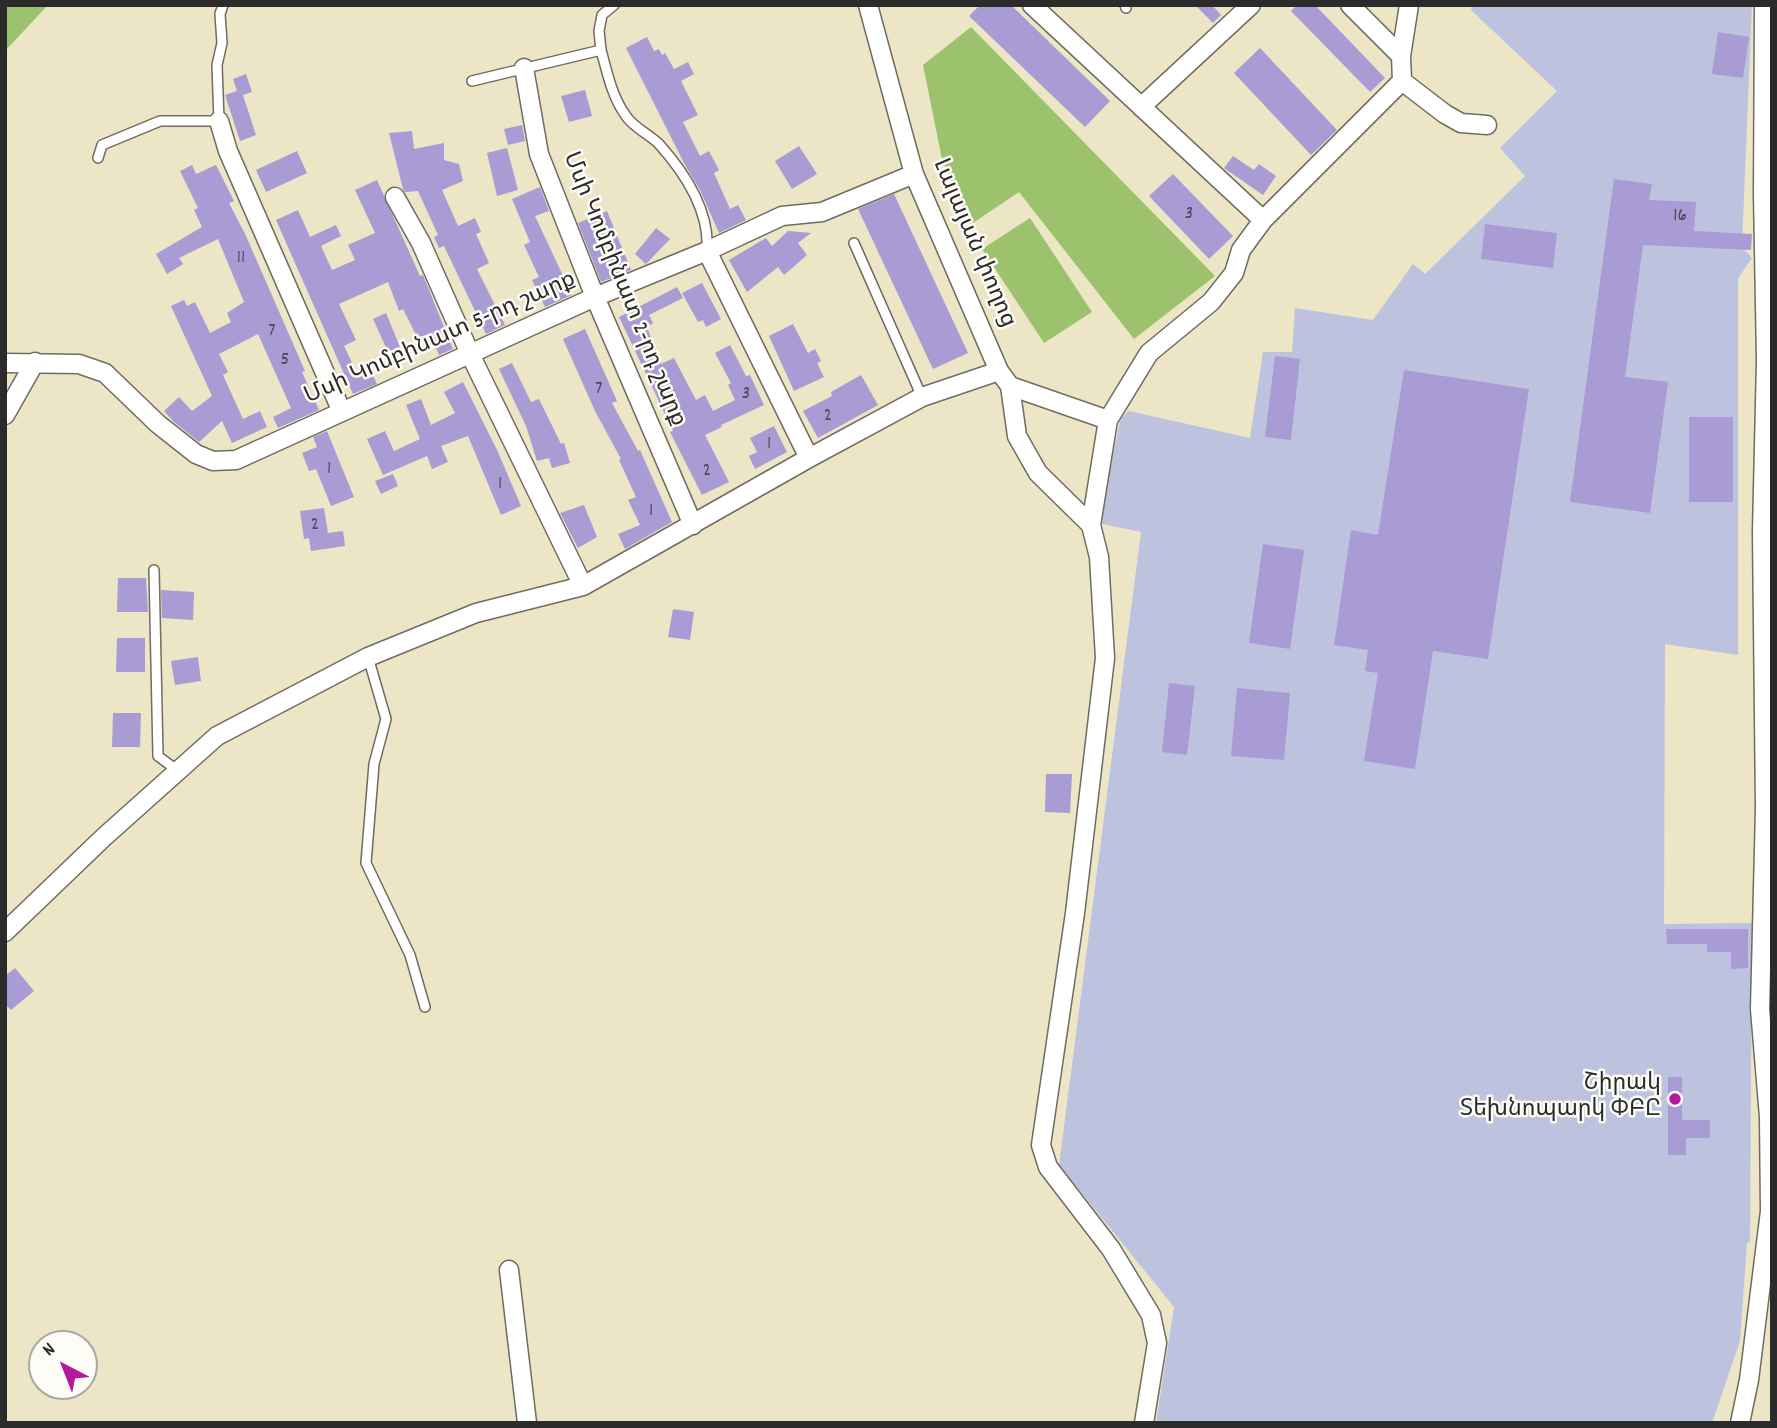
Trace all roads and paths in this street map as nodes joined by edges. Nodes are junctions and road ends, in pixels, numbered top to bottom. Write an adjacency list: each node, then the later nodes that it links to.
1 (223, 5): 15 (lane)
2 (614, 5): 9 (lane)
3 (868, 5): 18 (street, Լալայան փողոց)
4 (1032, 5): 14 (street)
5 (1251, 5): 14 (street)
6 (1350, 5): 10 (street)
7 (1409, 5): 10 (street)
8 (1764, 5): 45 (street)
9 (601, 50): 11 (lane); 22 (lane)
10 (1401, 56): 12 (street)
11 (524, 68): 13 (lane); 23 (street, Մսի Կոմբինատ 2-րդ շարք)
12 (1402, 80): 16 (street); 20 (street)
13 (472, 81)
14 (1141, 107): 20 (street)
15 (219, 121): 17 (lane); 30 (street)
16 (1487, 125)
17 (99, 158)
18 (914, 174): 22 (street, Մսի Կոմբինատ 5-րդ շարք); 27 (street, Լալայան փողոց)
19 (395, 197): 24 (street)
20 (1262, 220): 32 (street)
21 (854, 243): 29 (lane)
22 (707, 251): 23 (street, Մսի Կոմբինատ 5-րդ շարք); 33 (street)
23 (595, 297): 24 (street, Մսի Կոմբինատ 5-րդ շարք); 35 (street, Մսի Կոմբինատ 2-րդ շարք)
24 (471, 356): 30 (street, Մսի Կոմբինատ 5-րդ շարք); 37 (street)
25 (34, 362): 26 (street, Մսի Կոմբինատ 5-րդ շարք); 30 (street, Մսի Կոմբինատ 5-րդ շարք); 31 (street)
26 (5, 363)
27 (999, 371): 28 (street, Լալայան փողոց); 29 (street)
28 (1010, 386): 32 (street); 34 (street)
29 (922, 397): 33 (street)
30 (342, 412)
31 (5, 415)
32 (1114, 419): 34 (street)
33 (809, 458): 35 (street)
34 (1091, 525): 44 (street)
35 (693, 526): 37 (street)
36 (154, 570): 39 (lane)
37 (583, 586): 38 (street)
38 (368, 657): 39 (street); 41 (lane)
39 (178, 771): 40 (street)
40 (5, 932)
41 (425, 1007)
42 (509, 1270): 43 (street)
43 (527, 1423)
44 (1144, 1423)
45 (1740, 1423)

